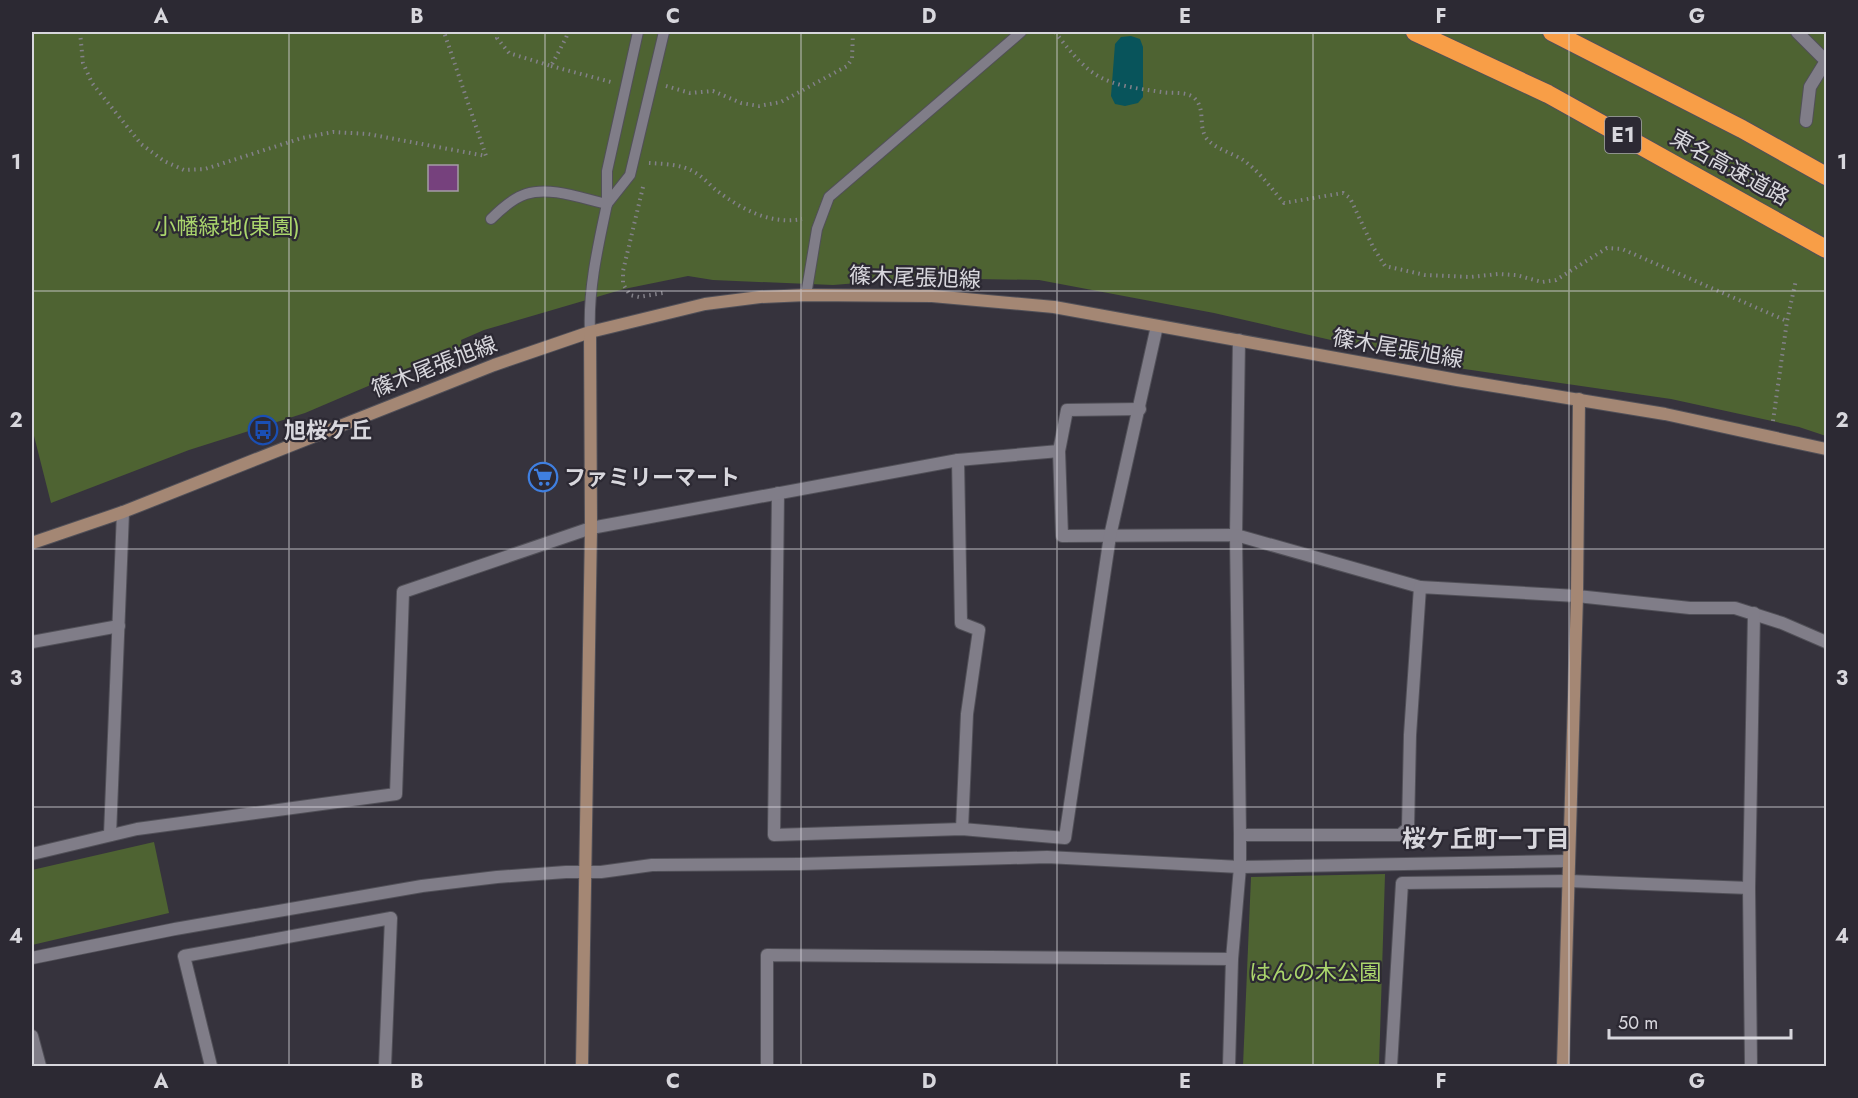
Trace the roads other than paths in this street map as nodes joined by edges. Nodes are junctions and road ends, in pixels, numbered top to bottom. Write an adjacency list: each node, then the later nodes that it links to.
1 (638, 32): 9 (lane)
2 (664, 32): 9 (lane)
3 (1021, 32): 12 (lane)
4 (1415, 32): 11 (highway, 東名高速道路 / E1)
5 (1552, 32): 8 (highway, 東名高速道路)
6 (1797, 32): 7 (street)
7 (1806, 121)
8 (1827, 177)
9 (607, 204): 10 (lane); 14 (lane)
10 (491, 219)
11 (1827, 249)
12 (806, 295): 13 (main road, 篠木尾張旭線); 14 (main road, 篠木尾張旭線)
13 (1157, 326): 15 (main road, 篠木尾張旭線); 17 (street)
14 (590, 332): 22 (main road, 篠木尾張旭線); 23 (main road)
15 (1239, 340): 16 (main road, 篠木尾張旭線); 24 (street)
16 (1579, 399): 18 (main road, 篠木尾張旭線); 28 (main road)
17 (1140, 408): 19 (street); 25 (street)
18 (1827, 449)
19 (1059, 451): 20 (street); 25 (street)
20 (958, 460): 21 (street); 33 (street)
21 (778, 493): 23 (street); 33 (street)
22 (123, 512): 26 (main road, 篠木尾張旭線); 30 (street)
23 (591, 528): 34 (street); 39 (main road)
24 (1236, 535): 25 (street); 27 (street); 35 (street)
25 (1110, 537): 33 (street)
26 (32, 543)
27 (1420, 587): 28 (street); 35 (street)
28 (1577, 596): 29 (street); 37 (main road)
29 (1754, 613): 32 (street); 41 (street)
30 (118, 626): 31 (street); 34 (street)
31 (32, 642)
32 (1827, 642)
33 (962, 829)
34 (111, 836): 36 (street)
35 (1240, 836): 38 (street)
36 (32, 854)
37 (1568, 861): 38 (street); 40 (main road)
38 (1240, 867): 39 (street); 43 (street)
39 (585, 873): 42 (street); 48 (main road)
40 (1569, 881): 41 (street); 51 (street); 52 (main road)
41 (1749, 888): 53 (street)
42 (32, 958)
43 (1232, 959): 49 (street); 50 (street)
44 (32, 1036): 45 (street)
45 (40, 1066)
46 (211, 1066): 47 (street)
47 (385, 1066)
48 (582, 1066)
49 (767, 1066)
50 (1229, 1066)
51 (1391, 1066)
52 (1563, 1066)
53 (1751, 1066)

